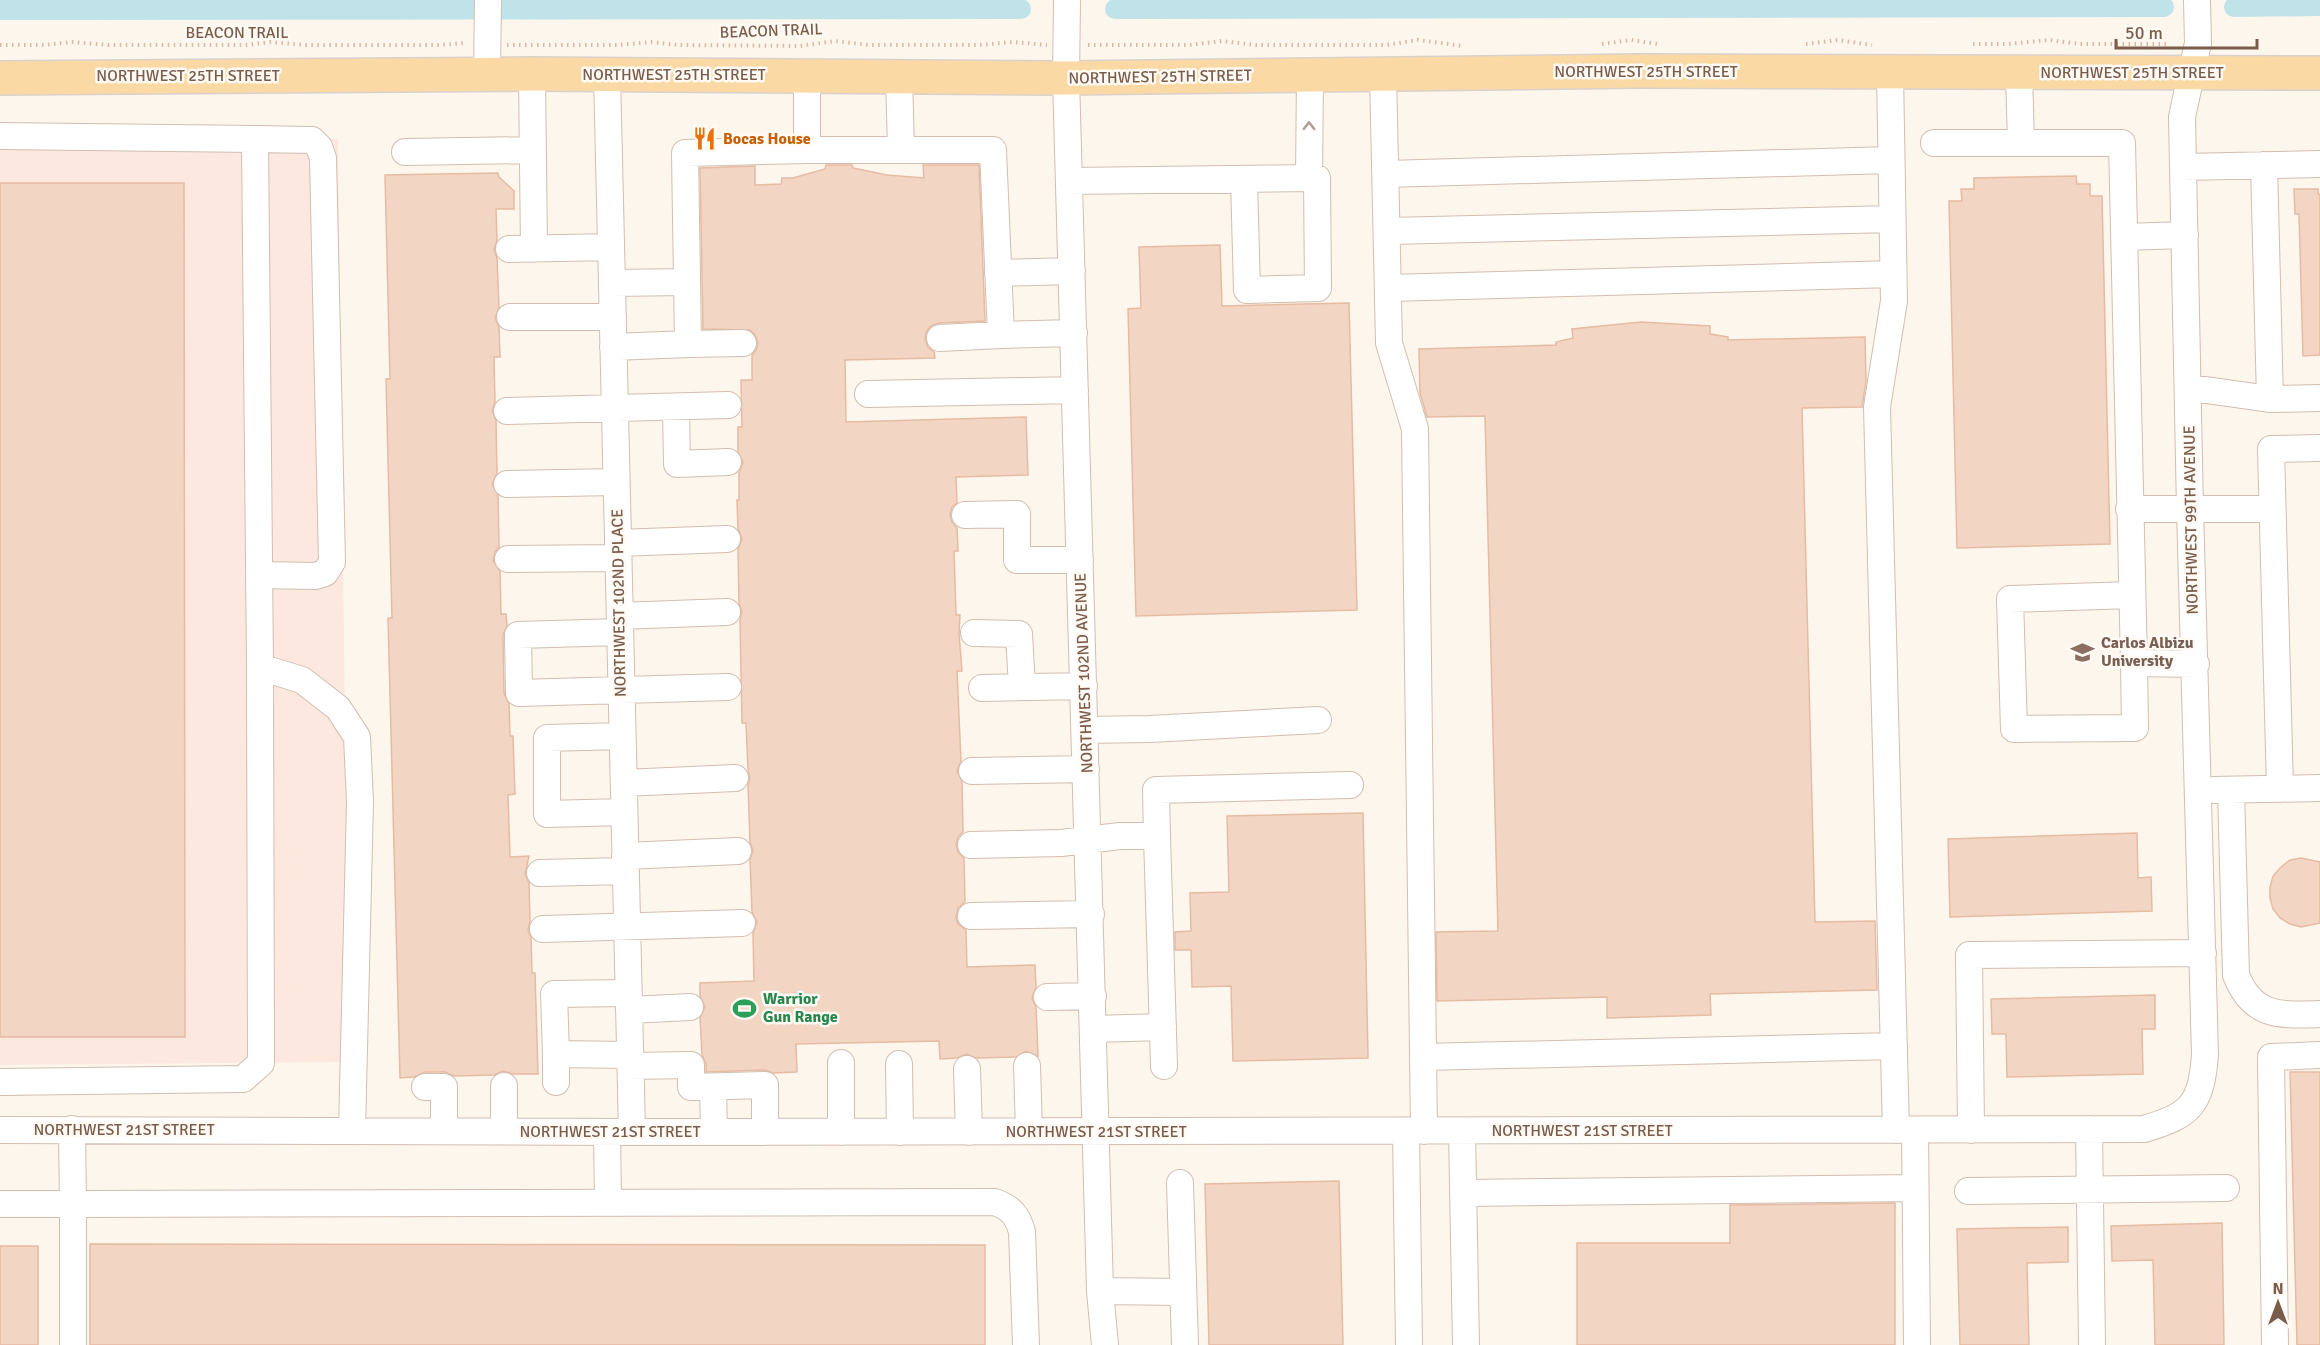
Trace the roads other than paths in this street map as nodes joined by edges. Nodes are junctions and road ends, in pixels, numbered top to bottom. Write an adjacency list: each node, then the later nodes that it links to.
1 (488, 0): 4 (street)
2 (1067, 0): 16 (street, NORTHWEST 102ND AVENUE)
3 (2197, 0): 7 (street, NORTHWEST 99TH AVENUE)
4 (487, 49): 9 (main road, NORTHWEST 25TH STREET); 15 (main road, NORTHWEST 25TH STREET)
5 (1890, 72): 6 (main road, NORTHWEST 25TH STREET); 11 (main road, NORTHWEST 25TH STREET); 25 (street)
6 (2019, 73): 7 (main road, NORTHWEST 25TH STREET); 20 (street)
7 (2191, 73): 8 (main road, NORTHWEST 25TH STREET); 28 (street, NORTHWEST 99TH AVENUE)
8 (2320, 73)
9 (532, 74): 10 (main road, NORTHWEST 25TH STREET); 21 (street)
10 (607, 74): 13 (main road, NORTHWEST 25TH STREET); 37 (street, NORTHWEST 102ND PLACE)
11 (1383, 74): 12 (main road, NORTHWEST 25TH STREET); 29 (street)
12 (1310, 75): 16 (main road, NORTHWEST 25TH STREET); 31 (street, one-way to 12)
13 (807, 76): 14 (main road, NORTHWEST 25TH STREET); 22 (street)
14 (899, 76): 16 (main road, NORTHWEST 25TH STREET); 23 (street)
15 (0, 78)
16 (1066, 78): 32 (street, NORTHWEST 102ND AVENUE)
17 (0, 136): 18 (street)
18 (255, 139): 73 (street); 73 (street)
19 (1934, 143): 20 (street)
20 (2021, 143): 36 (street)
21 (533, 150): 24 (street); 37 (street)
22 (807, 150): 23 (street); 41 (street)
23 (901, 150): 39 (street)
24 (405, 152)
25 (1892, 160): 29 (street); 33 (street)
26 (2320, 164): 27 (street)
27 (2264, 165): 28 (street); 56 (street)
28 (2183, 167): 35 (street, NORTHWEST 99TH AVENUE)
29 (1386, 174): 34 (street)
30 (1244, 178): 31 (street); 31 (street); 32 (street)
31 (1309, 178)
32 (1070, 181): 38 (street, NORTHWEST 102ND AVENUE)
33 (1892, 219): 34 (street); 40 (street)
34 (1388, 231): 43 (street)
35 (2185, 235): 36 (street); 53 (street, NORTHWEST 99TH AVENUE)
36 (2124, 237): 65 (street)
37 (611, 247): 42 (street, NORTHWEST 102ND PLACE)
38 (1072, 271): 39 (street); 46 (street, NORTHWEST 102ND AVENUE)
39 (998, 273): 47 (street)
40 (1893, 274): 43 (street); 118 (street)
41 (687, 282): 42 (street); 50 (street)
42 (612, 283): 45 (street, NORTHWEST 102ND PLACE)
43 (1389, 288): 121 (street)
44 (510, 317): 45 (street)
45 (613, 317): 51 (street, NORTHWEST 102ND PLACE)
46 (1074, 333): 47 (street); 52 (street, NORTHWEST 102ND AVENUE)
47 (1000, 335): 48 (street)
48 (940, 338)
49 (743, 343): 50 (street)
50 (688, 344): 51 (street)
51 (613, 347): 59 (street, NORTHWEST 102ND PLACE)
52 (1075, 390): 54 (street); 72 (street, NORTHWEST 102ND AVENUE)
53 (2188, 390): 56 (street); 66 (street, NORTHWEST 99TH AVENUE)
54 (868, 394)
55 (2320, 398): 56 (street)
56 (2270, 399)
57 (728, 405): 58 (street)
58 (676, 406): 59 (street); 62 (street)
59 (615, 408): 60 (street); 63 (street, NORTHWEST 102ND PLACE)
60 (507, 411)
61 (2320, 448): 67 (street)
62 (728, 462)
63 (616, 482): 64 (street); 70 (street, NORTHWEST 102ND PLACE)
64 (507, 484)
65 (2130, 509): 66 (street); 74 (street)
66 (2190, 509): 67 (street); 79 (street, NORTHWEST 99TH AVENUE)
67 (2272, 509): 95 (street)
68 (965, 515): 72 (street)
69 (727, 539): 70 (street)
70 (618, 550): 71 (street); 76 (street, NORTHWEST 102ND PLACE)
71 (508, 559)
72 (1080, 560): 81 (street, NORTHWEST 102ND AVENUE)
73 (260, 575): 80 (street)
74 (2132, 595): 78 (street); 78 (street)
75 (727, 612): 76 (street)
76 (620, 624): 85 (street, NORTHWEST 102ND PLACE); 85 (street)
77 (974, 633): 83 (street)
78 (2134, 663): 79 (street)
79 (2196, 664): 96 (street, NORTHWEST 99TH AVENUE)
80 (260, 667): 128 (street); 139 (street)
81 (1084, 686): 83 (street); 87 (street, NORTHWEST 102ND AVENUE)
82 (728, 687): 85 (street)
83 (1022, 687): 84 (street)
84 (982, 688)
85 (621, 691): 88 (street, NORTHWEST 102ND PLACE)
86 (1318, 720): 87 (street)
87 (1085, 730): 89 (street, NORTHWEST 102ND AVENUE)
88 (622, 736): 92 (street, NORTHWEST 102ND PLACE); 98 (street)
89 (1086, 769): 90 (street); 100 (street, NORTHWEST 102ND AVENUE)
90 (972, 771)
91 (735, 778): 92 (street)
92 (624, 783): 98 (street, NORTHWEST 102ND PLACE)
93 (1350, 785): 99 (street)
94 (2320, 788): 95 (street)
95 (2280, 789): 97 (street)
96 (2199, 790): 97 (street); 110 (street, NORTHWEST 99TH AVENUE)
97 (2231, 790): 115 (street)
98 (624, 812): 103 (street, NORTHWEST 102ND PLACE)
99 (1157, 836): 100 (street); 116 (street)
100 (1088, 840): 101 (street); 105 (street, NORTHWEST 102ND AVENUE)
101 (971, 845)
102 (738, 851): 103 (street)
103 (625, 864): 104 (street); 108 (street, NORTHWEST 102ND PLACE)
104 (540, 873)
105 (1091, 914): 106 (street); 111 (street, NORTHWEST 102ND AVENUE)
106 (971, 916)
107 (742, 923): 108 (street)
108 (627, 928): 109 (street); 113 (street, NORTHWEST 102ND PLACE)
109 (543, 929)
110 (2203, 953): 133 (street, NORTHWEST 99TH AVENUE); 138 (street)
111 (1093, 996): 112 (street); 117 (street, NORTHWEST 102ND AVENUE)
112 (1047, 997)
113 (629, 1002): 114 (street); 119 (street); 122 (street, NORTHWEST 102ND PLACE)
114 (690, 1007)
115 (2320, 1014)
116 (1163, 1027): 117 (street); 126 (street)
117 (1094, 1029): 143 (street, NORTHWEST 102ND AVENUE)
118 (1894, 1046): 121 (street); 137 (street)
119 (556, 1054): 122 (street); 129 (street)
120 (2320, 1055): 171 (street)
121 (1423, 1057): 144 (street)
122 (630, 1061): 132 (street); 146 (street, NORTHWEST 102ND PLACE)
123 (841, 1064): 149 (street)
124 (899, 1064): 150 (street)
125 (1026, 1066): 142 (street)
126 (1164, 1066)
127 (967, 1069): 151 (street)
128 (0, 1082)
129 (556, 1082)
130 (504, 1086): 141 (street)
131 (425, 1087): 140 (street)
132 (713, 1087): 147 (street); 148 (street)
133 (2187, 1111): 135 (street, NORTHWEST 21ST STREET)
134 (72, 1129): 136 (street, NORTHWEST 21ST STREET); 139 (street, NORTHWEST 21ST STREET); 160 (street)
135 (2089, 1129): 138 (street, NORTHWEST 21ST STREET); 155 (street)
136 (0, 1130)
137 (1905, 1130): 138 (street, NORTHWEST 21ST STREET); 145 (street, NORTHWEST 21ST STREET); 153 (street)
138 (1971, 1130)
139 (352, 1131): 140 (street, NORTHWEST 21ST STREET)
140 (444, 1131): 141 (street, NORTHWEST 21ST STREET)
141 (504, 1131): 146 (street, NORTHWEST 21ST STREET)
142 (1029, 1131): 143 (street, NORTHWEST 21ST STREET); 151 (street, NORTHWEST 21ST STREET)
143 (1097, 1131): 144 (street, NORTHWEST 21ST STREET); 161 (street, NORTHWEST 102ND AVENUE)
144 (1415, 1131): 145 (street, NORTHWEST 21ST STREET); 167 (street)
145 (1462, 1131): 157 (street)
146 (619, 1132): 147 (street, NORTHWEST 21ST STREET); 158 (street, NORTHWEST 102ND PLACE)
147 (714, 1132): 148 (street, NORTHWEST 21ST STREET)
148 (765, 1132): 149 (street, NORTHWEST 21ST STREET)
149 (841, 1132): 150 (street, NORTHWEST 21ST STREET)
150 (900, 1132): 151 (street, NORTHWEST 21ST STREET)
151 (969, 1132)
152 (1180, 1183): 162 (street)
153 (1916, 1188): 157 (street); 169 (street)
154 (2226, 1188): 155 (street)
155 (2090, 1190): 156 (street); 170 (street)
156 (1968, 1191)
157 (1463, 1193): 168 (street)
158 (608, 1202): 160 (street); 164 (street)
159 (0, 1204): 160 (street)
160 (74, 1204): 163 (street)
161 (1101, 1291): 162 (street); 165 (street, NORTHWEST 102ND AVENUE)
162 (1183, 1292): 166 (street)
163 (73, 1345)
164 (1026, 1345)
165 (1105, 1345)
166 (1185, 1345)
167 (1409, 1345)
168 (1466, 1345)
169 (1917, 1345)
170 (2092, 1345)
171 (2275, 1345)

